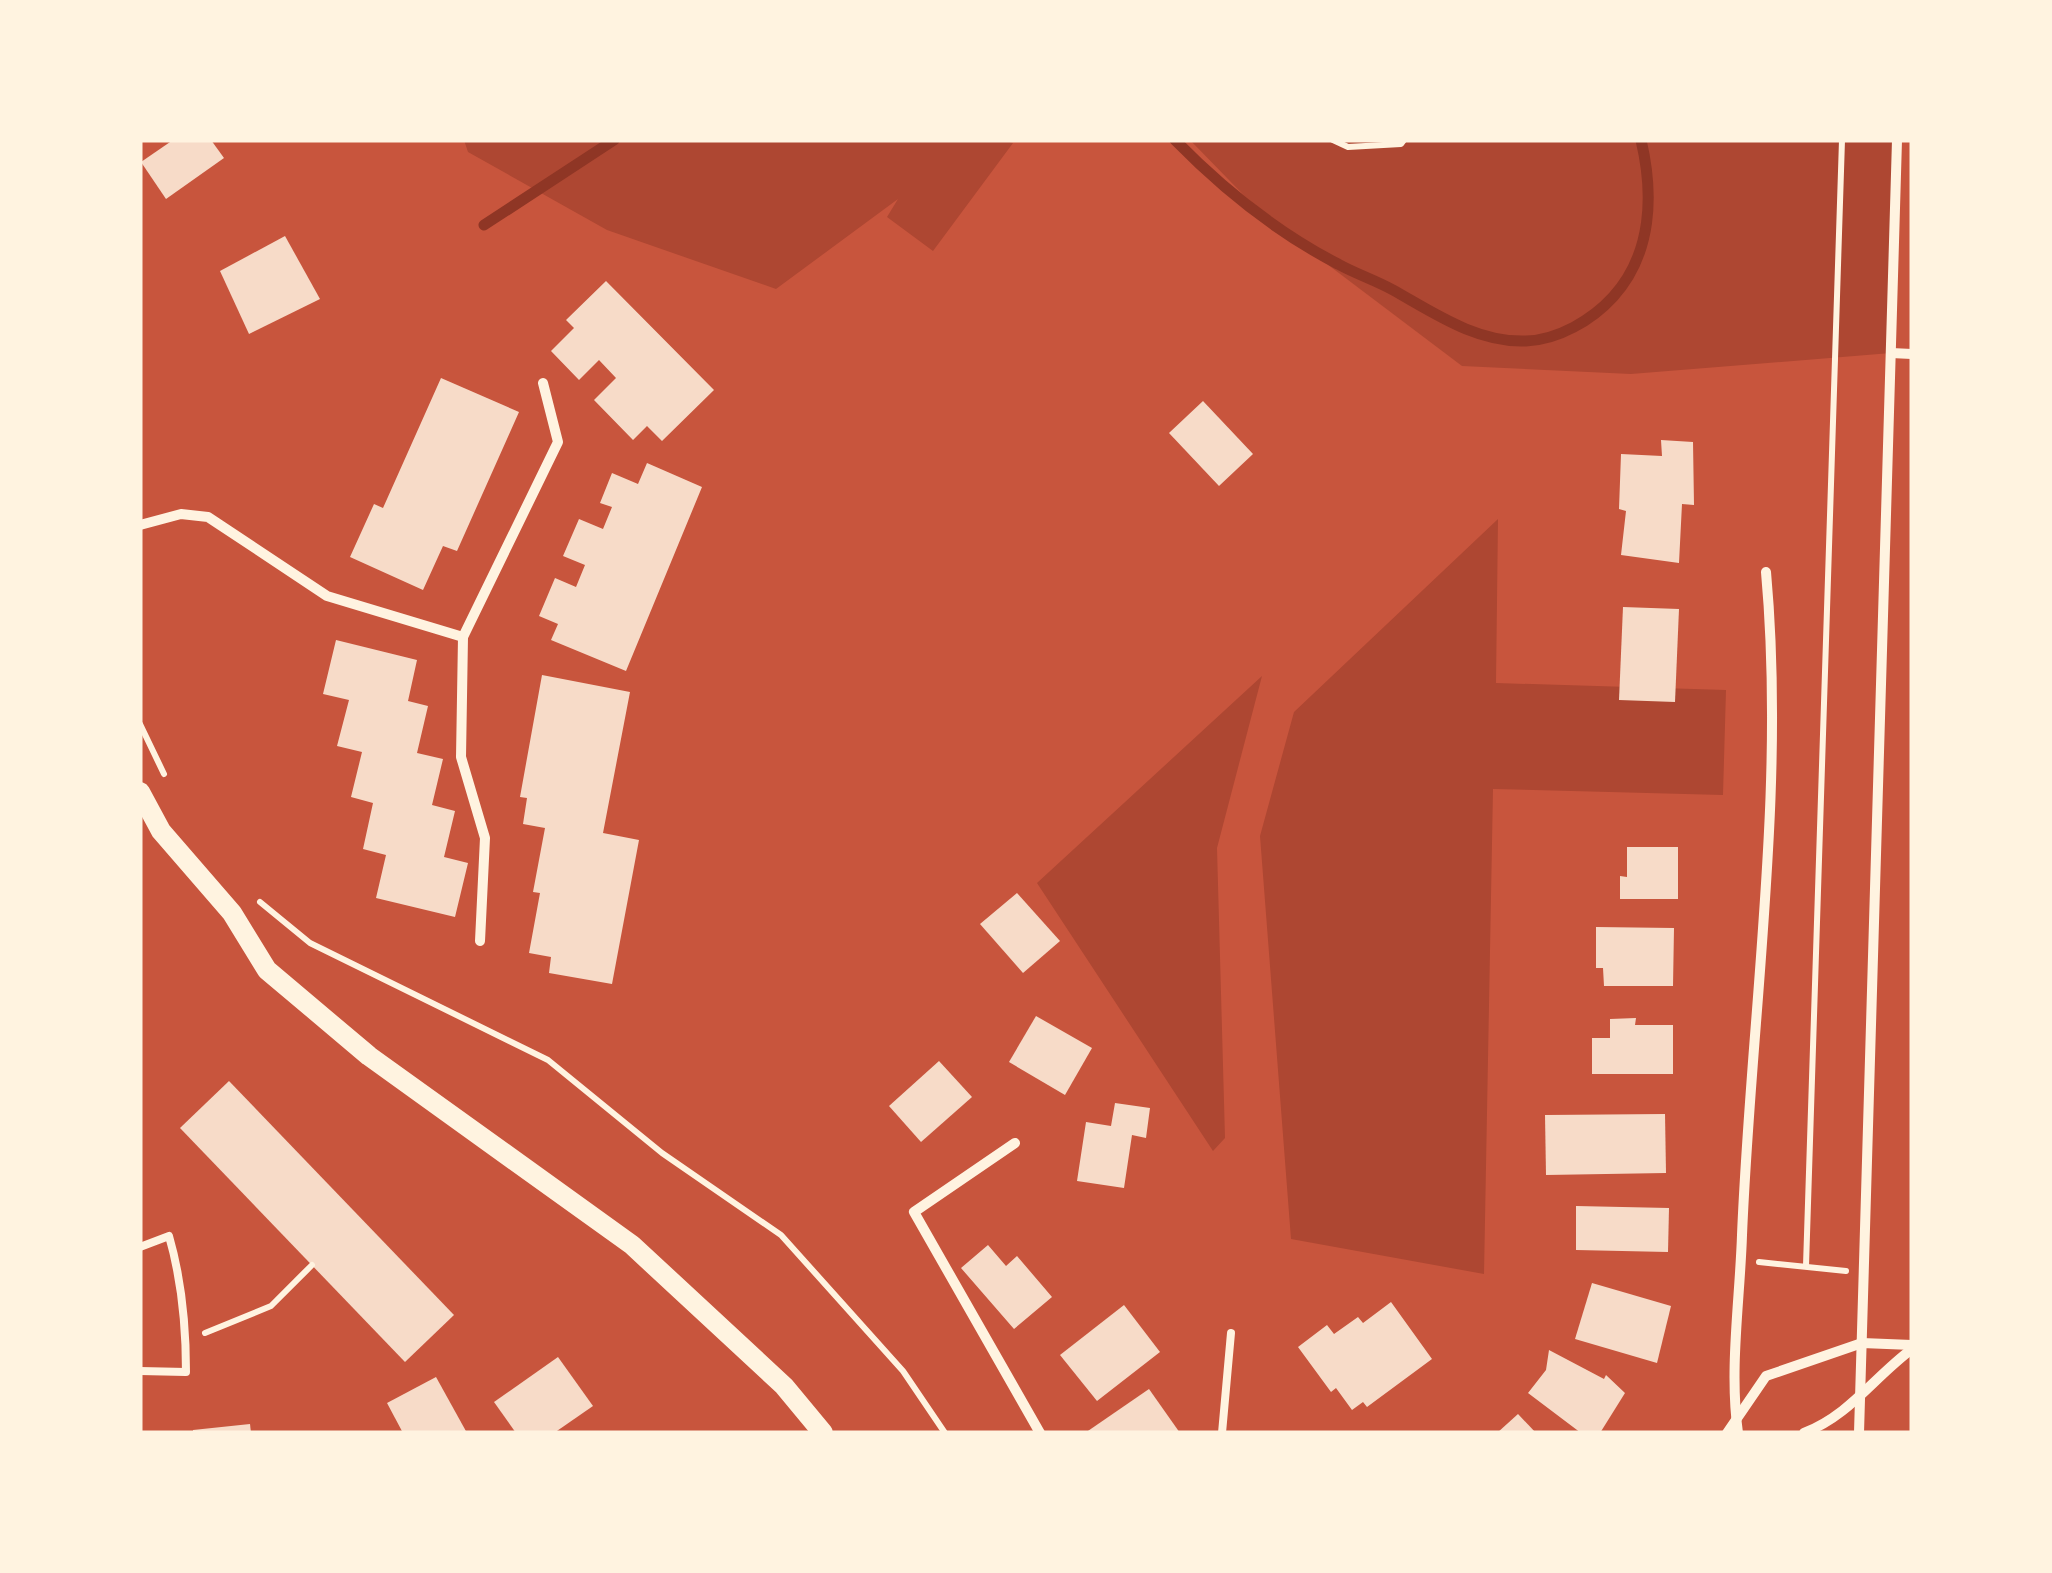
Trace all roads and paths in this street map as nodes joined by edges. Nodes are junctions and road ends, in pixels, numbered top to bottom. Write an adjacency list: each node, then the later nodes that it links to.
1 (1333, 140): 2 (path)
2 (1404, 140)
3 (1842, 140): 20 (path)
4 (1896, 140): 5 (street)
5 (1891, 353): 6 (street); 21 (street)
6 (1912, 354)
7 (544, 383): 10 (street)
8 (140, 526): 10 (street)
9 (1766, 572): 18 (street)
10 (463, 638): 15 (street)
11 (140, 724): 12 (path)
12 (170, 786)
13 (140, 792): 29 (main road)
14 (254, 898): 30 (path)
15 (480, 942)
16 (1015, 1143): 31 (street)
17 (140, 1248): 23 (lane)
18 (1742, 1260): 20 (path); 28 (street)
19 (312, 1265): 23 (path)
20 (1806, 1266): 21 (path)
21 (1862, 1274): 24 (street)
22 (1231, 1333): 32 (lane)
23 (186, 1342): 26 (lane)
24 (1862, 1342): 25 (street); 27 (street); 28 (street)
25 (1912, 1347): 27 (street)
26 (140, 1372)
27 (1858, 1402): 34 (street); 35 (street)
28 (1737, 1427): 33 (street)
29 (824, 1433)
30 (945, 1433)
31 (1040, 1433)
32 (1222, 1433)
33 (1728, 1433)
34 (1804, 1433)
35 (1859, 1433)

